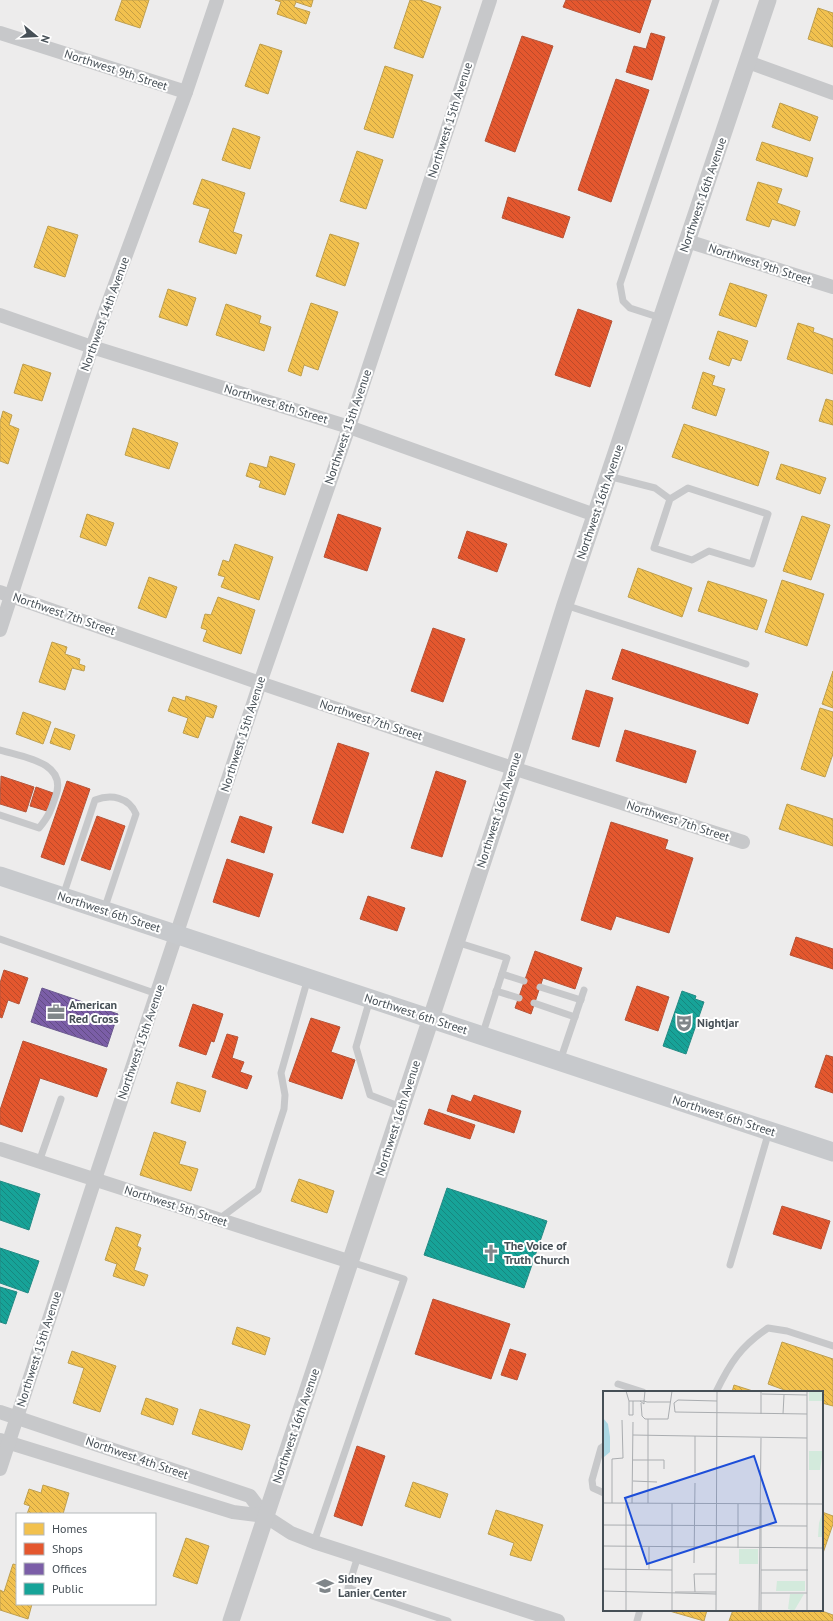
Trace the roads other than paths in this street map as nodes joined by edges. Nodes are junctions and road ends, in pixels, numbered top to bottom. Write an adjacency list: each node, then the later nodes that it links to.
1 (217, 0): 7 (street, Northwest 14th Avenue)
2 (490, 0): 14 (street, Northwest 15th Avenue)
3 (716, 0): 12 (lane)
4 (768, 0): 6 (street, Northwest 16th Avenue)
5 (0, 33): 7 (street, Northwest 9th Street)
6 (748, 62): 8 (street); 9 (street, Northwest 16th Avenue)
7 (186, 92): 13 (street, Northwest 14th Avenue)
8 (833, 93)
9 (687, 241): 10 (street, Northwest 9th Street); 12 (street, Northwest 16th Avenue)
10 (833, 287)
11 (0, 315): 13 (street, Northwest 8th Street)
12 (661, 318): 15 (street, Northwest 16th Avenue)
13 (92, 347): 14 (street, Northwest 8th Street); 18 (street, Northwest 14th Avenue)
14 (349, 427): 17 (street, Northwest 8th Street); 22 (street, Northwest 15th Avenue)
15 (608, 476): 16 (lane); 17 (street, Northwest 16th Avenue)
16 (670, 499): 16 (lane)
17 (595, 515): 19 (street, Northwest 16th Avenue)
18 (6, 594): 20 (street, Northwest 14th Avenue); 22 (street, Northwest 7th Street)
19 (565, 605): 21 (lane); 24 (street, Northwest 16th Avenue)
20 (0, 630)
21 (746, 664)
22 (260, 683): 24 (street, Northwest 7th Street); 30 (street, Northwest 15th Avenue)
23 (0, 750): 25 (lane)
24 (514, 768): 26 (street, Northwest 7th Street); 32 (street, Northwest 16th Avenue)
25 (0, 815)
26 (743, 842)
27 (0, 876): 28 (main road, Northwest 6th Street)
28 (62, 896): 29 (main road, Northwest 6th Street); 29 (lane)
29 (104, 910): 30 (main road, Northwest 6th Street)
30 (177, 935): 34 (main road, Northwest 6th Street); 39 (street, Northwest 15th Avenue)
31 (0, 939): 39 (lane)
32 (455, 942): 33 (lane); 45 (street, Northwest 16th Avenue)
33 (502, 974): 35 (lane); 38 (lane)
34 (308, 978): 41 (main road, Northwest 6th Street); 55 (lane)
35 (524, 981)
36 (540, 987): 42 (lane)
37 (584, 990): 42 (lane)
38 (496, 991): 40 (lane); 46 (lane)
39 (157, 994): 54 (street, Northwest 15th Avenue)
40 (519, 998)
41 (370, 999): 45 (main road, Northwest 6th Street); 49 (lane)
42 (581, 1000): 44 (lane)
43 (534, 1003): 44 (lane)
44 (575, 1017): 47 (lane)
45 (430, 1018): 46 (main road, Northwest 6th Street); 49 (street, Northwest 16th Avenue)
46 (482, 1036): 47 (main road, Northwest 6th Street)
47 (560, 1061): 50 (main road, Northwest 6th Street)
48 (60, 1099): 53 (lane)
49 (401, 1106): 56 (street, Northwest 16th Avenue)
50 (769, 1130): 52 (main road, Northwest 6th Street); 57 (lane)
51 (0, 1149): 53 (street, Northwest 5th Street)
52 (833, 1152)
53 (40, 1162): 54 (street, Northwest 5th Street)
54 (95, 1179): 55 (street, Northwest 5th Street); 63 (street, Northwest 15th Avenue)
55 (219, 1220): 56 (street, Northwest 5th Street)
56 (351, 1262): 68 (street, Northwest 16th Avenue); 69 (lane)
57 (730, 1265)
58 (833, 1346): 61 (lane)
59 (618, 1384): 60 (lane)
60 (640, 1391)
61 (716, 1391)
62 (0, 1412): 63 (street, Northwest 4th Street)
63 (17, 1417): 64 (street, Northwest 15th Avenue); 68 (street, Northwest 4th Street)
64 (4, 1442): 66 (street, Northwest 15th Avenue); 68 (street, Northwest 4th Street)
65 (603, 1447): 67 (lane)
66 (0, 1469)
67 (603, 1492)
68 (265, 1516): 69 (street, Northwest 4th Street); 72 (street, Northwest 16th Avenue)
69 (314, 1542): 70 (street, Northwest 4th Street)
70 (358, 1556): 73 (lane); 74 (street, Northwest 4th Street)
71 (640, 1611): 75 (lane)
72 (232, 1621)
73 (448, 1621)
74 (558, 1621)
75 (637, 1621)

